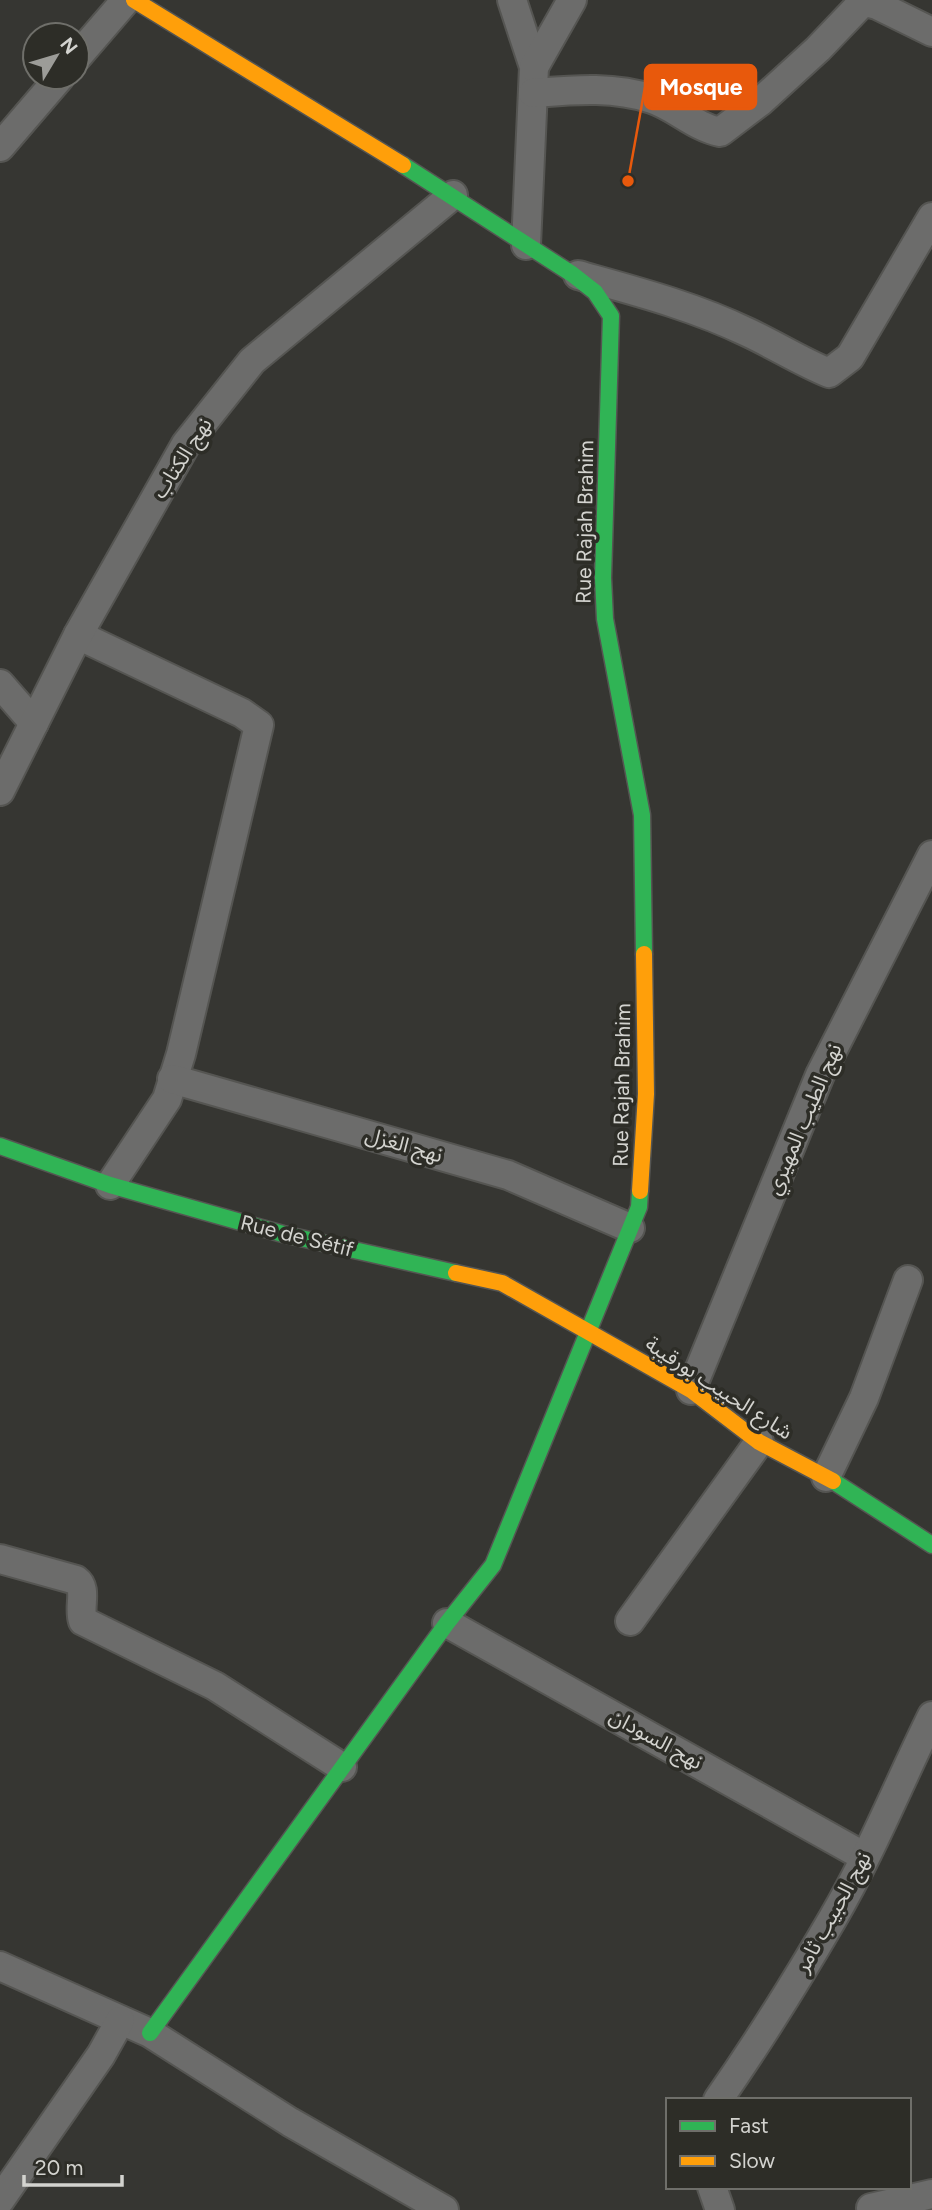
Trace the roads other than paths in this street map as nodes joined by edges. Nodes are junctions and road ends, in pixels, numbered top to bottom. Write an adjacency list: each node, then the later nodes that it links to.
1 (126, 0): 6 (street)
2 (134, 0): 10 (street, Rue Rajah Brahim)
3 (512, 0): 7 (street)
4 (572, 0): 7 (street)
5 (932, 33): 7 (street)
6 (91, 41)
7 (533, 80): 12 (street)
8 (48, 91): 9 (street)
9 (0, 147)
10 (453, 195): 12 (street, Rue Rajah Brahim); 14 (street, نهج الكتاب)
11 (932, 217): 13 (street)
12 (526, 246): 13 (street, Rue Rajah Brahim)
13 (574, 275): 22 (street, Rue Rajah Brahim)
14 (78, 635): 16 (street, نهج الكتاب); 19 (street)
15 (0, 684): 16 (street)
16 (34, 723): 17 (street, نهج الكتاب)
17 (0, 791)
18 (932, 855): 25 (street, نهج الطيب المهيري)
19 (172, 1079): 21 (street); 22 (street, نهج الغزل)
20 (0, 1146): 21 (street, Rue de Sétif)
21 (110, 1185): 24 (street, Rue de Sétif)
22 (630, 1228): 24 (street, Rue Rajah Brahim)
23 (908, 1280): 27 (street)
24 (589, 1332): 25 (street, شارع الحبيب بورقيبة); 31 (street, Rue Rajah Brahim)
25 (691, 1390): 26 (street, شارع الحبيب بورقيبة)
26 (759, 1442): 27 (street, شارع الحبيب بورقيبة); 30 (street)
27 (826, 1477): 28 (street, شارع الحبيب بورقيبة)
28 (932, 1545)
29 (0, 1559): 33 (street)
30 (630, 1621)
31 (447, 1623): 33 (street, Rue Rajah Brahim); 34 (street, نهج السودان)
32 (932, 1716): 34 (street, نهج الحبيب ثامر)
33 (342, 1766): 37 (street, Rue Rajah Brahim)
34 (865, 1857): 38 (street, نهج الحبيب ثامر)
35 (0, 1966): 36 (street)
36 (120, 2021): 37 (street); 41 (street)
37 (150, 2033): 43 (street)
38 (719, 2098)
39 (713, 2189): 44 (street)
40 (932, 2194): 42 (street)
41 (0, 2200)
42 (869, 2209)
43 (444, 2210)
44 (720, 2210)

